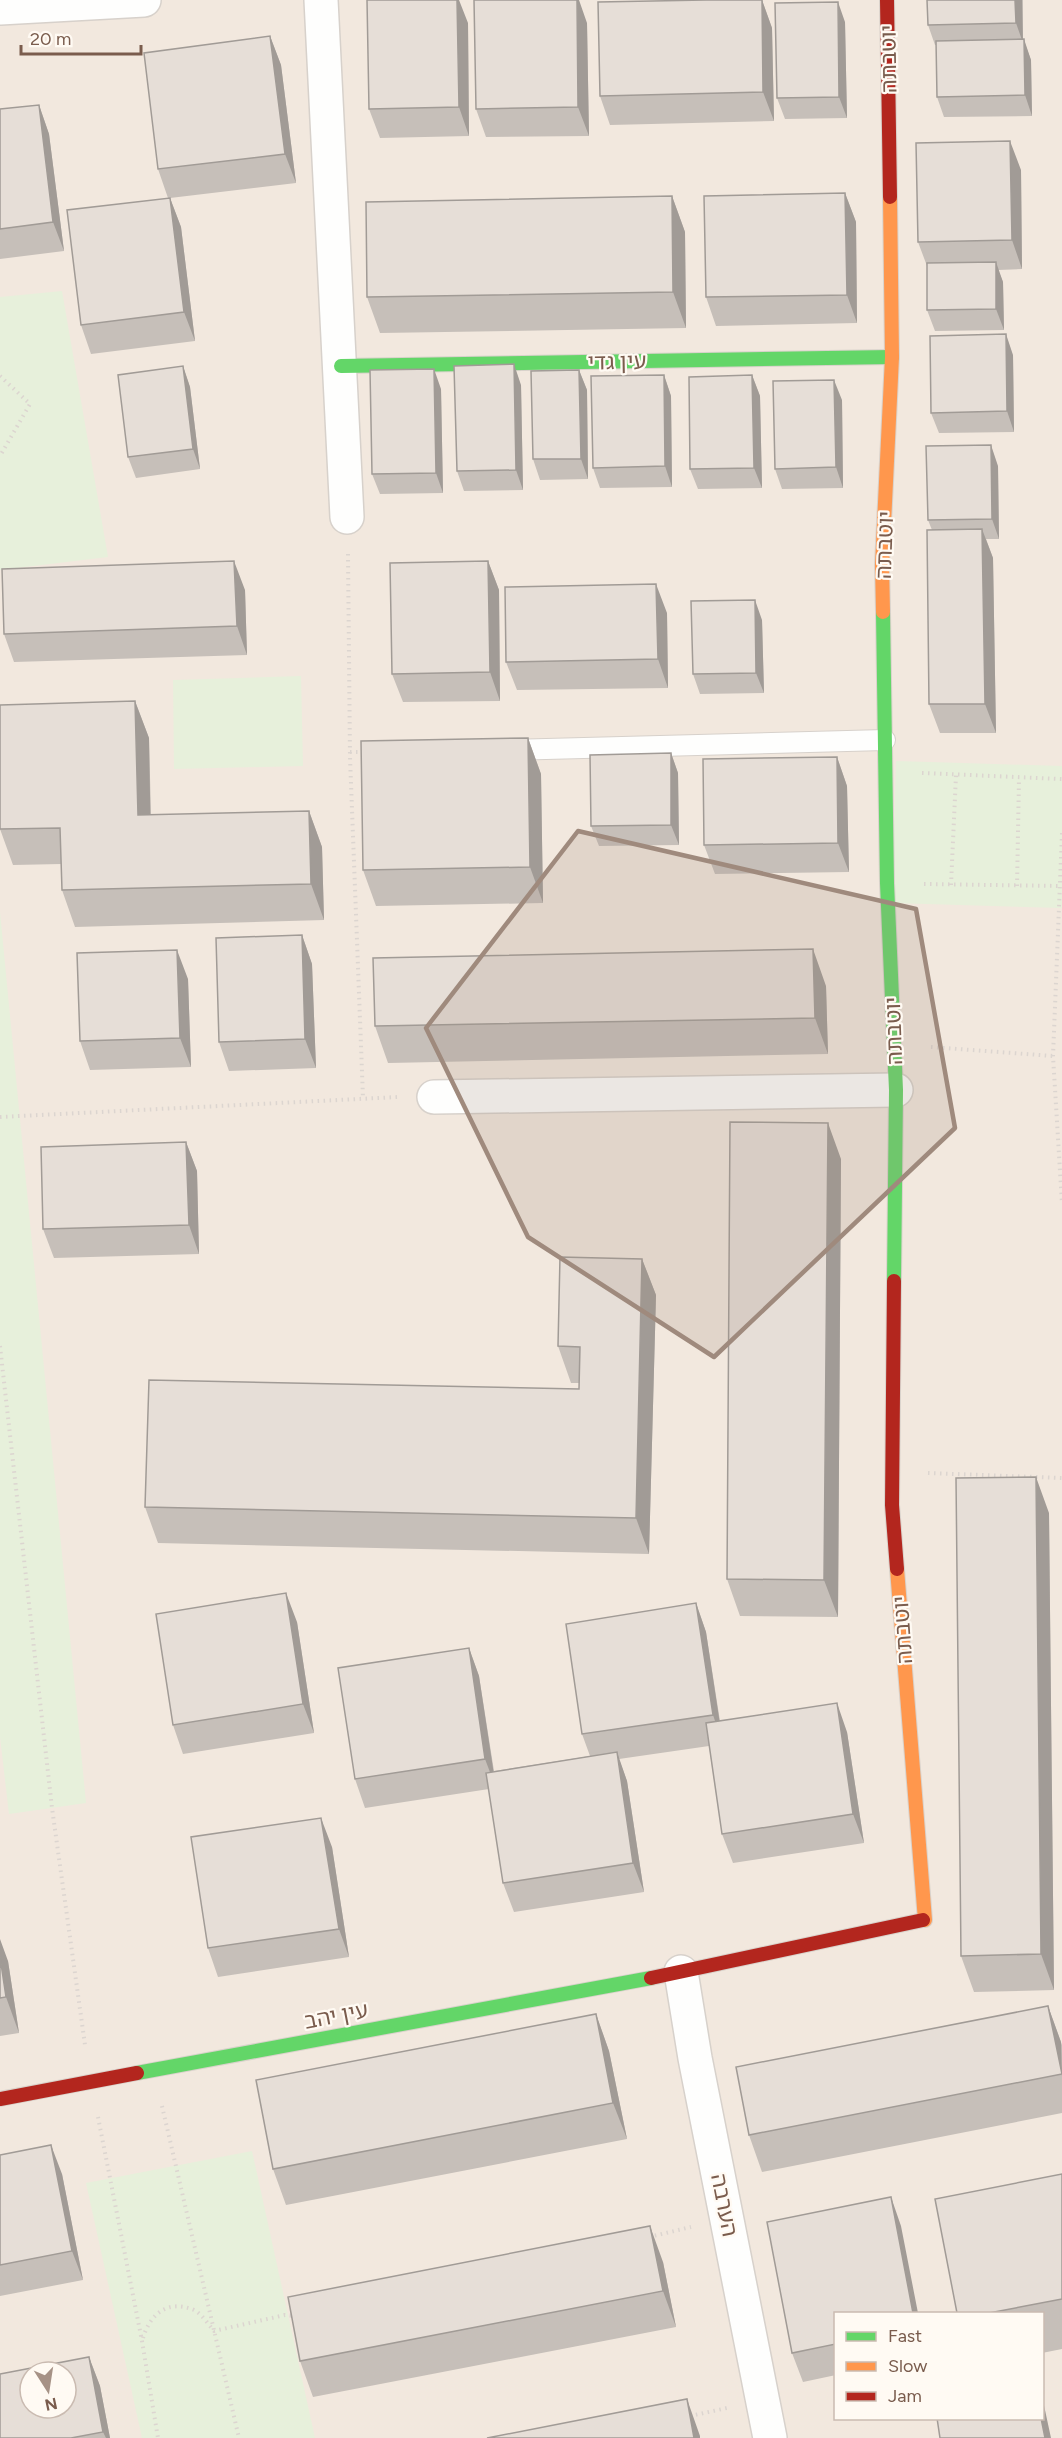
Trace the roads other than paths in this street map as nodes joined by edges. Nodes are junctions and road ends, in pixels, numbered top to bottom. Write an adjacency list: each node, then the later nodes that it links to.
1 (144, 0): 4 (street)
2 (321, 0): 6 (street)
3 (887, 0): 5 (street, יוטבתה)
4 (0, 8)
5 (892, 357): 6 (street, עין גדי); 8 (street, יוטבתה)
6 (341, 366): 7 (street)
7 (347, 517)
8 (885, 740): 9 (lane); 10 (street, יוטבתה)
9 (483, 751)
10 (896, 1090): 11 (street, יוטבתה); 12 (street, יוטבתה)
11 (435, 1097)
12 (681, 1972): 13 (street, עין יהב); 14 (street, הערבה)
13 (0, 2099)
14 (770, 2438)

